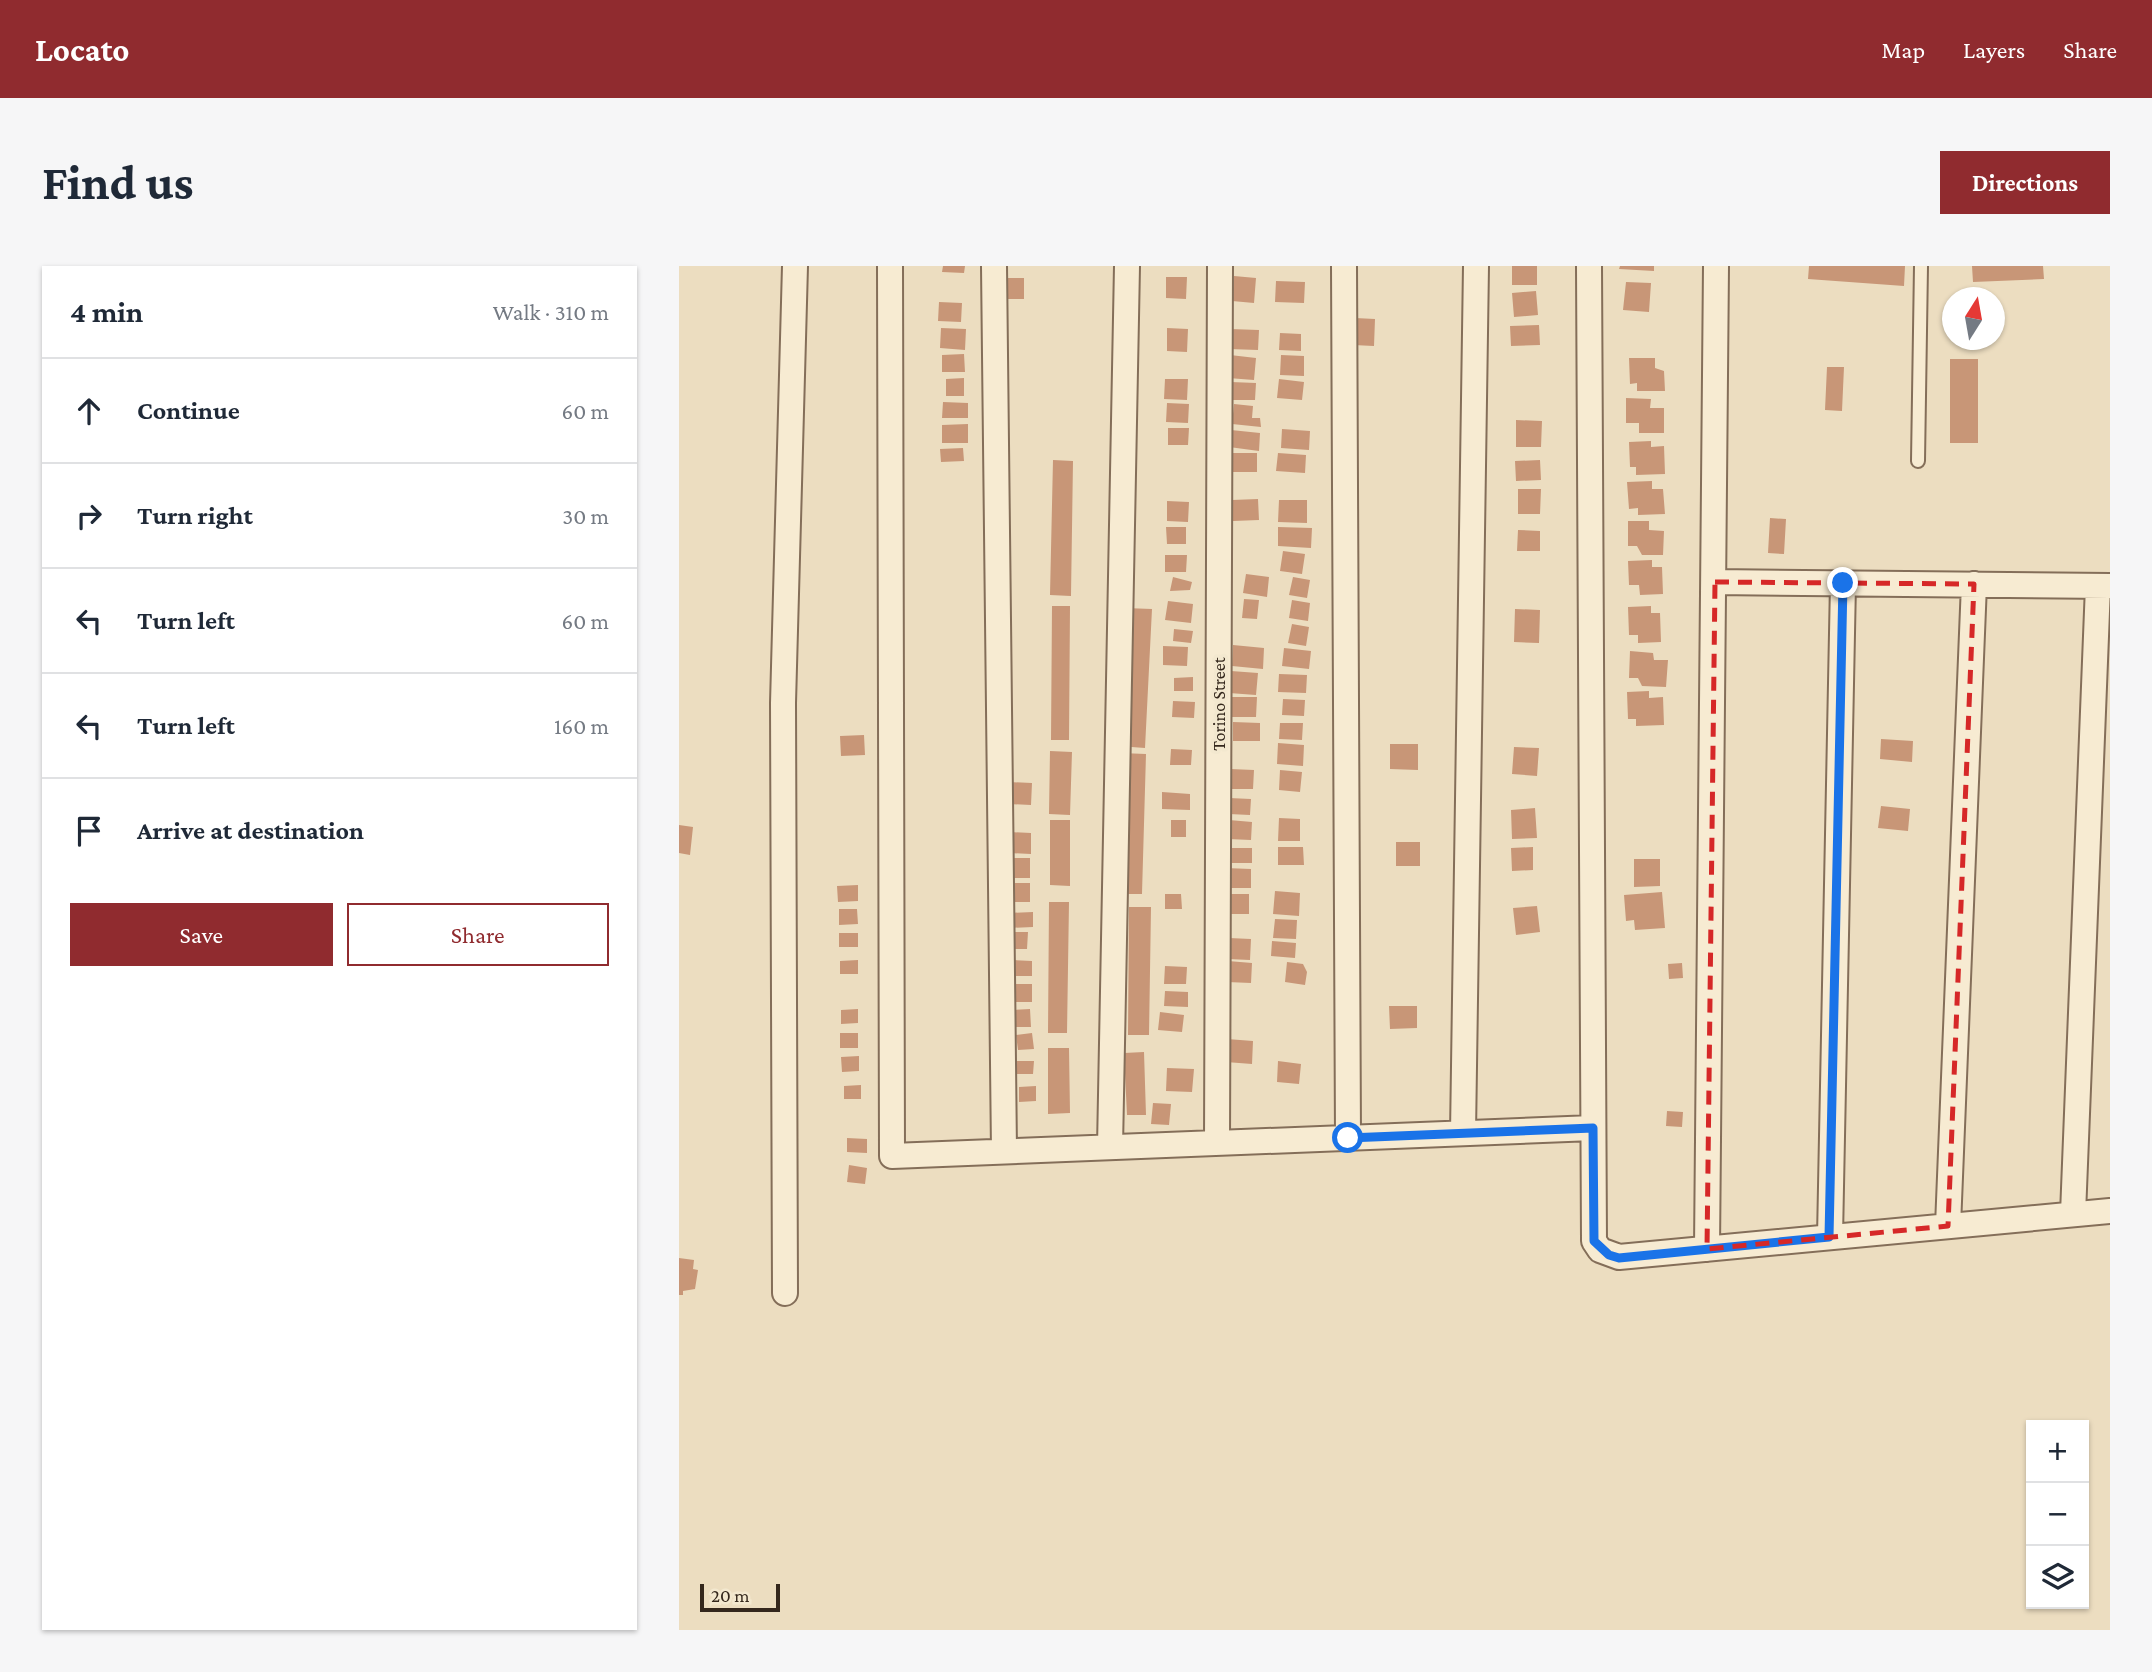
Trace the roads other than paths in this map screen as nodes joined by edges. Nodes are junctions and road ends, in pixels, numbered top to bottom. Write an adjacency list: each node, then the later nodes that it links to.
1 (795, 266): 27 (street)
2 (890, 266): 21 (street)
3 (993, 266): 21 (street)
4 (1127, 266): 20 (street)
5 (1220, 266): 19 (street, Torino Street)
6 (1344, 266): 18 (street)
7 (1476, 266): 17 (street)
8 (1589, 266): 16 (street)
9 (1716, 266): 12 (street)
10 (1921, 266): 11 (lane)
11 (1918, 461)
12 (1715, 582): 13 (street); 26 (street)
13 (1843, 583): 14 (street); 25 (street)
14 (1974, 584): 15 (street); 24 (street)
15 (2104, 586): 23 (street)
16 (1593, 1128): 17 (street); 26 (street)
17 (1463, 1133): 18 (street)
18 (1348, 1138): 19 (street)
19 (1217, 1143): 20 (street)
20 (1110, 1147): 21 (street)
21 (1004, 1152)
22 (2110, 1211): 23 (street)
23 (2073, 1214): 24 (street)
24 (1948, 1226): 25 (street)
25 (1829, 1237): 26 (street)
26 (1707, 1249)
27 (785, 1293)

